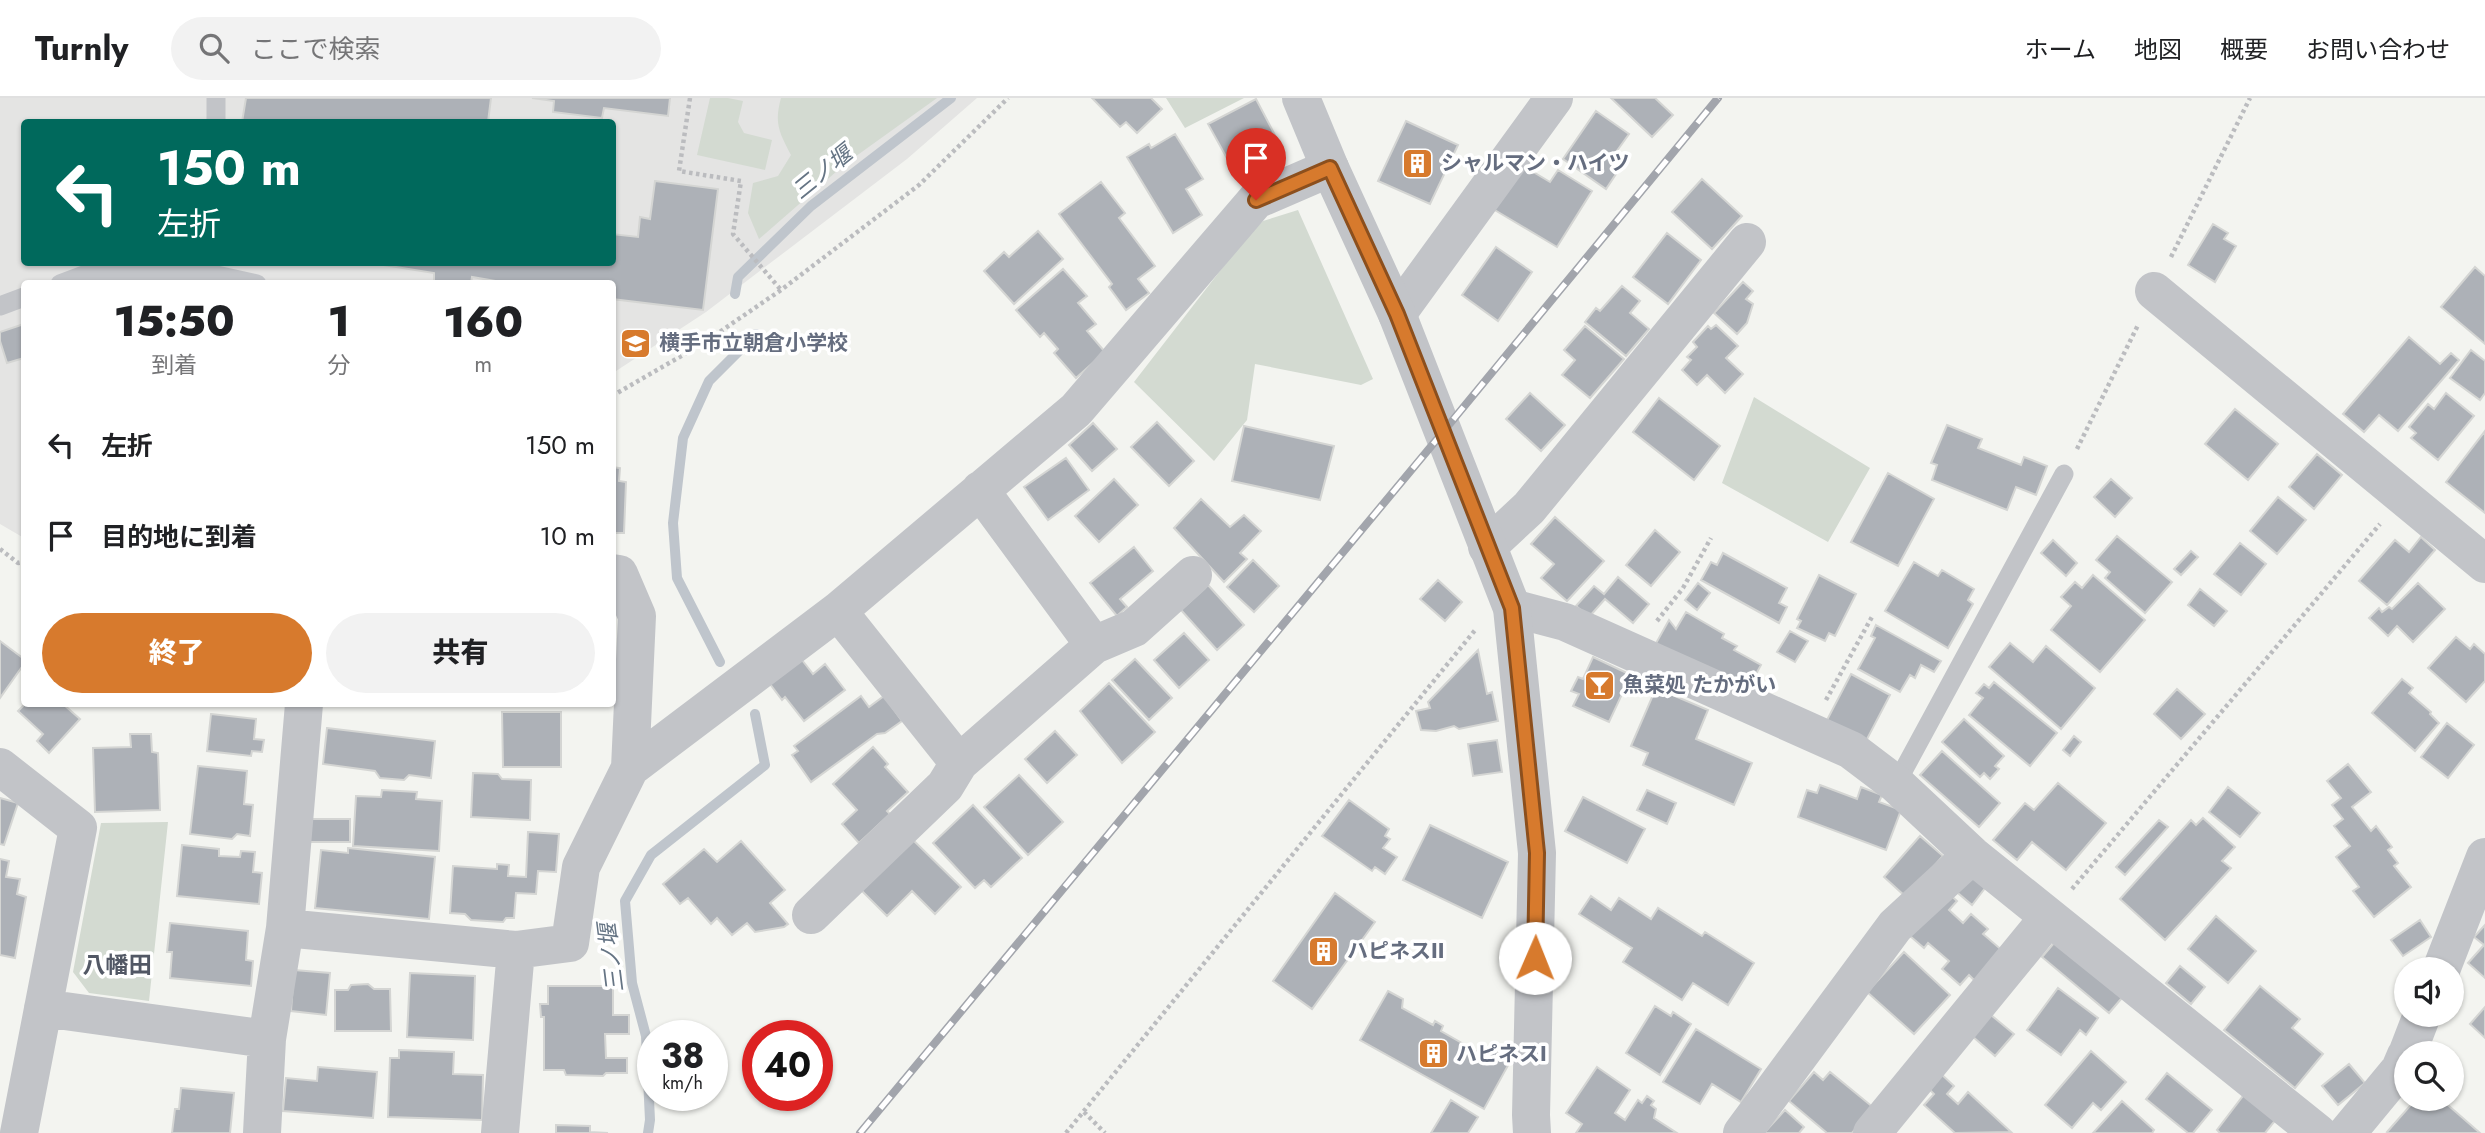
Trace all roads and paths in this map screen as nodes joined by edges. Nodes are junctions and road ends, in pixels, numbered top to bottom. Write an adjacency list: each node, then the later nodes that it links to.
1 (216, 98): 6 (lane)
2 (690, 98): 12 (path)
3 (1009, 98): 12 (path)
4 (1301, 98): 7 (street)
5 (1554, 98): 16 (street)
6 (216, 119)
7 (1330, 168): 16 (street); 19 (street)
8 (1747, 242): 22 (street)
9 (212, 268): 10 (lane); 11 (lane)
10 (71, 280)
11 (246, 280)
12 (780, 289): 17 (path)
13 (2154, 292): 20 (street)
14 (21, 298): 15 (lane)
15 (0, 306)
16 (1397, 314): 22 (street)
17 (616, 394)
18 (2064, 474): 38 (lane)
19 (980, 490): 29 (street); 31 (street)
20 (2403, 496): 25 (street); 42 (path)
21 (1711, 538): 32 (path)
22 (1487, 547): 28 (street)
23 (0, 549): 24 (path)
24 (21, 562)
25 (2485, 564)
26 (616, 574): 37 (street)
27 (1193, 575): 31 (street)
28 (1509, 600): 32 (street); 49 (path); 55 (street)
29 (838, 611): 35 (street); 37 (street)
30 (1873, 615): 34 (path)
31 (1094, 645): 35 (street)
32 (1633, 653): 34 (street)
33 (304, 707): 43 (street)
34 (1808, 731): 38 (street)
35 (959, 763): 41 (street)
36 (0, 767): 46 (street)
37 (630, 768): 44 (street)
38 (1896, 784): 39 (street)
39 (1972, 855): 42 (street); 56 (street)
40 (2485, 857): 45 (street)
41 (811, 915)
42 (2049, 917): 57 (street); 58 (street)
43 (285, 928): 44 (street); 47 (street)
44 (516, 950): 52 (street)
45 (2446, 957)
46 (43, 1008): 47 (street); 50 (street)
47 (267, 1039): 51 (street)
48 (2394, 1076): 59 (street)
49 (1084, 1112): 53 (path); 54 (path)
50 (19, 1133)
51 (262, 1133)
52 (500, 1133)
53 (1066, 1133)
54 (1105, 1133)
55 (1532, 1133)
56 (1742, 1133)
57 (1872, 1133)
58 (2318, 1133)
59 (2347, 1133)

